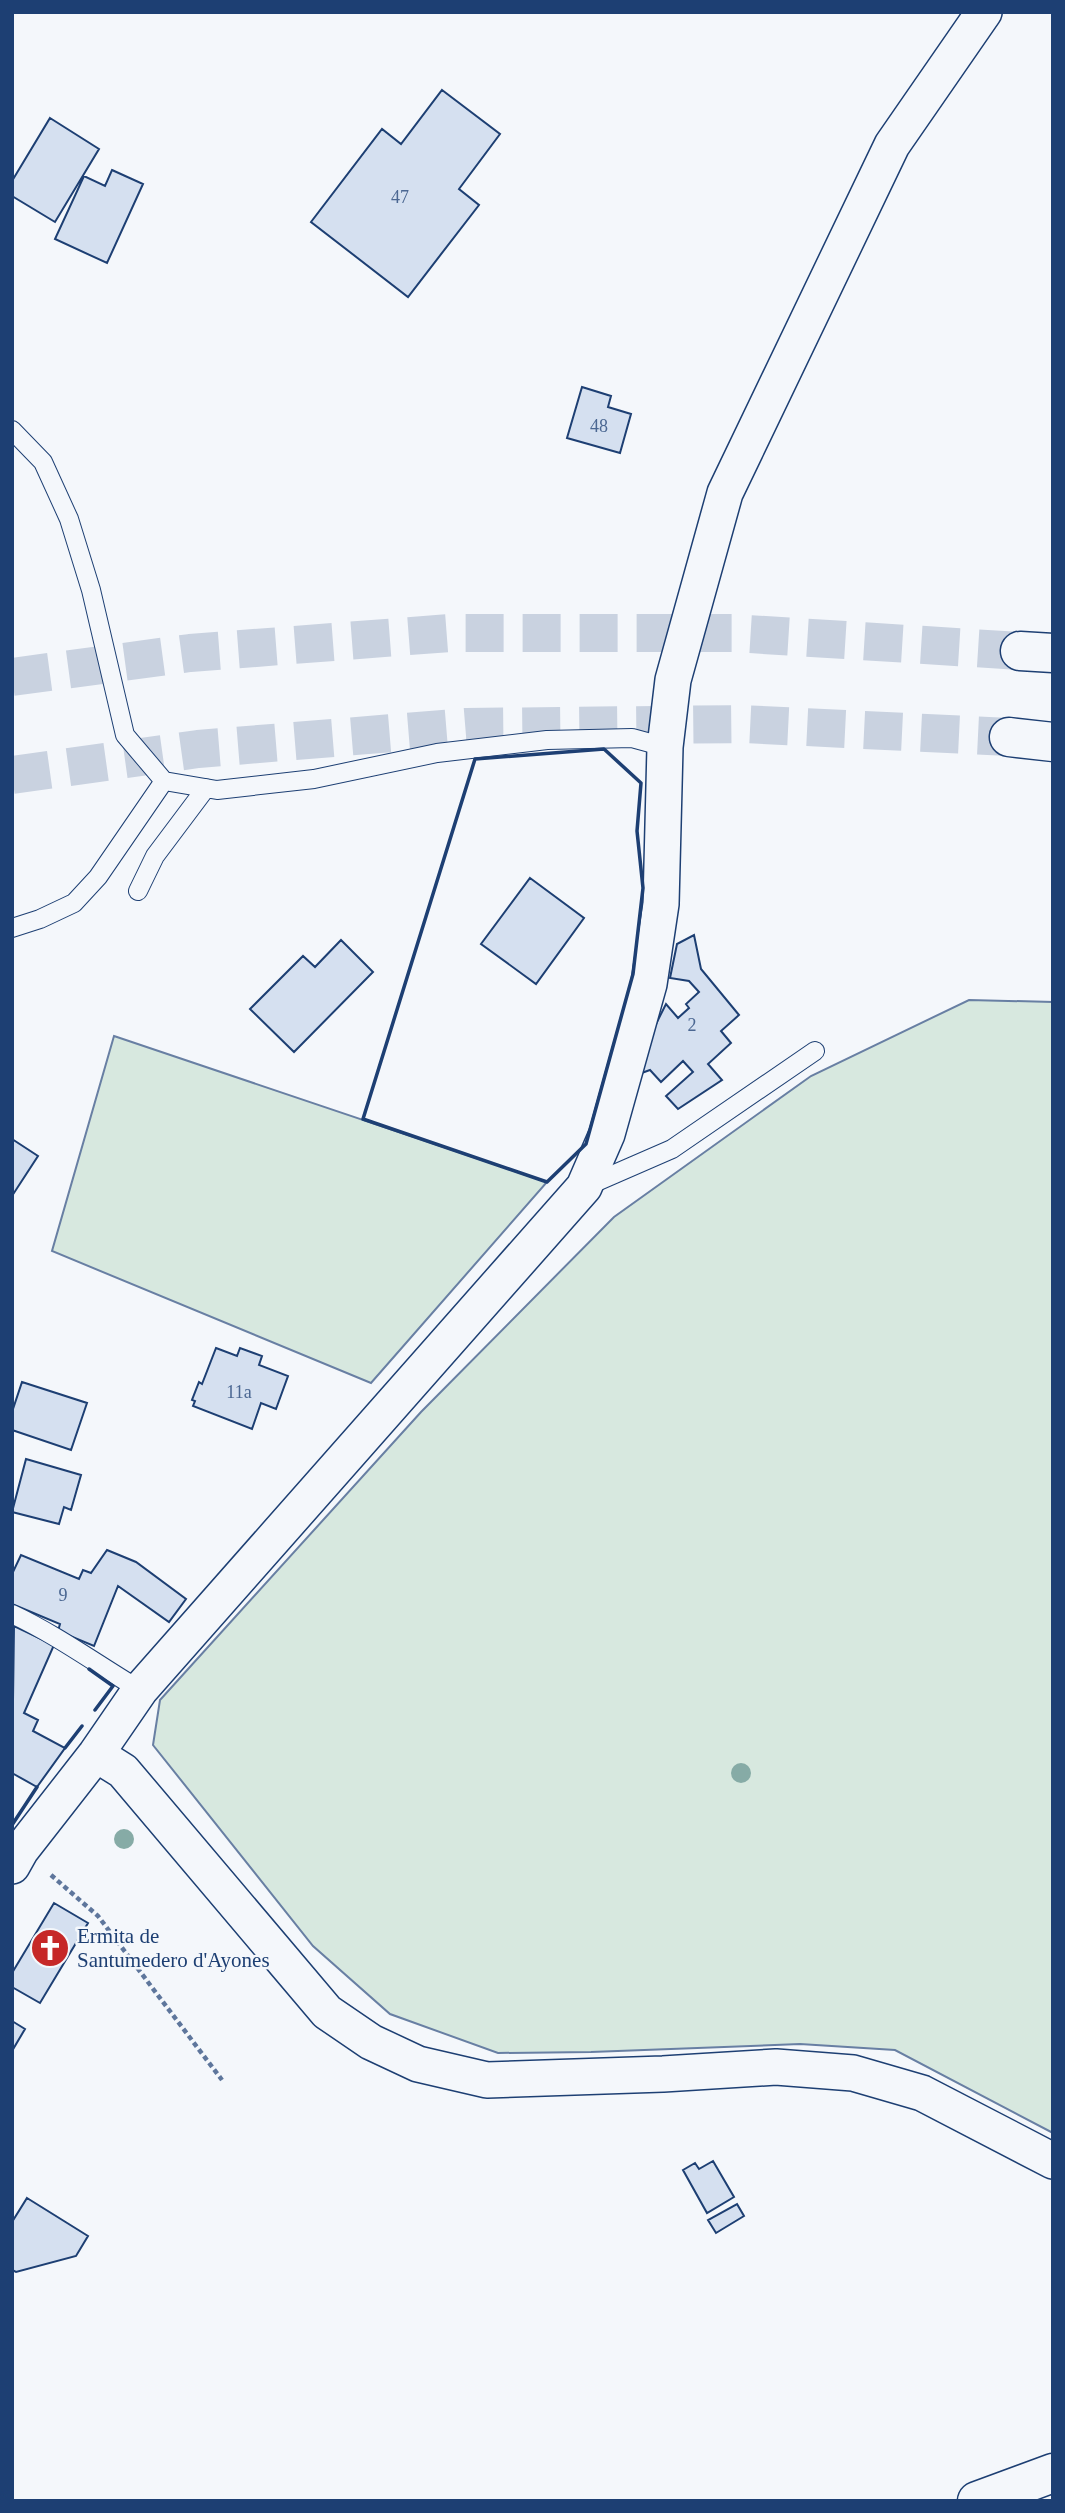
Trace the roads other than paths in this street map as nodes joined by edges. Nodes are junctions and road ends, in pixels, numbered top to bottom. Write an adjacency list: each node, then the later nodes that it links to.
1 (984, 12): 5 (street)
2 (12, 430): 6 (lane)
3 (1009, 737): 4 (highway)
4 (1053, 742)
5 (665, 747): 7 (lane); 11 (street)
6 (164, 781): 7 (lane); 9 (lane)
7 (206, 788): 8 (lane)
8 (138, 891)
9 (12, 928)
10 (816, 1051): 11 (lane)
11 (584, 1187): 13 (street)
12 (12, 1614): 13 (lane)
13 (140, 1690): 14 (street)
14 (96, 1754): 15 (street); 16 (street)
15 (15, 1854)
16 (1053, 2161)
17 (1053, 2473): 18 (highway)
18 (977, 2501)

